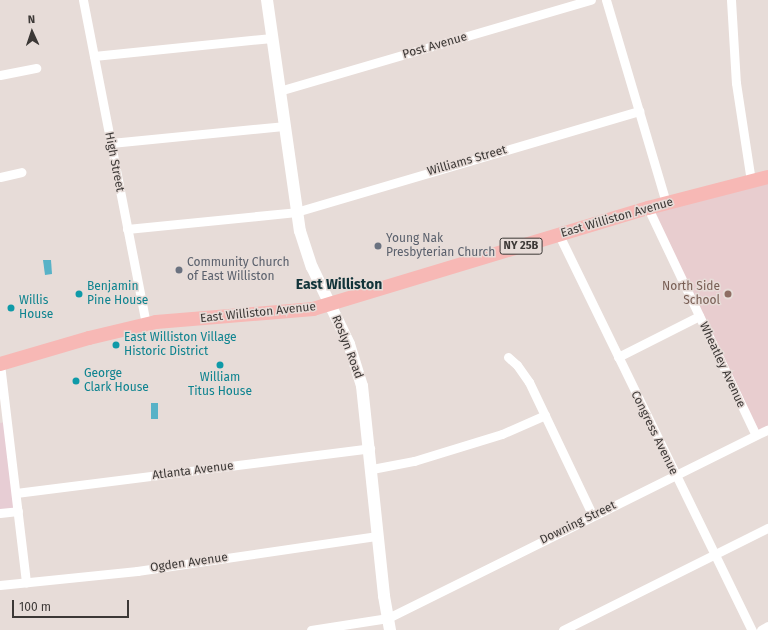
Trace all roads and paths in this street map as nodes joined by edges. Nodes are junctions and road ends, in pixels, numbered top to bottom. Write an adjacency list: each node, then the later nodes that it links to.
1 (83, 0): 7 (street, High Street)
2 (267, 0): 6 (main road, Roslyn Road)
3 (591, 0): 10 (street, Post Avenue)
4 (606, 0): 11 (street)
5 (730, 0): 17 (street)
6 (272, 38): 7 (street); 10 (main road, Roslyn Road)
7 (94, 56): 13 (street, High Street)
8 (36, 68): 9 (street)
9 (0, 75)
10 (279, 91): 12 (main road, Roslyn Road)
11 (639, 111): 18 (street); 20 (street, Williams Street)
12 (283, 126): 13 (street); 20 (main road, Roslyn Road)
13 (111, 143): 21 (street, High Street)
14 (21, 172): 15 (street)
15 (0, 177)
16 (768, 177): 17 (main road, East Williston Avenue / NY 25B)
17 (751, 181): 18 (main road, East Williston Avenue / NY 25B)
18 (666, 203): 19 (main road, East Williston Avenue / NY 25B)
19 (648, 208): 22 (main road, East Williston Avenue / NY 25B); 24 (street, Wheatley Avenue)
20 (296, 212): 21 (street, Williams Street); 23 (main road, Roslyn Road)
21 (127, 229): 25 (street, High Street)
22 (559, 234): 23 (main road, East Williston Avenue / NY 25B); 27 (street, Congress Avenue)
23 (330, 304): 25 (main road, East Williston Avenue / NY 25B); 32 (main road, Roslyn Road)
24 (699, 316): 27 (street); 31 (street, Wheatley Avenue)
25 (146, 324): 28 (main road, East Williston Avenue / NY 25B)
26 (508, 357): 29 (street)
27 (618, 357): 34 (street, Congress Avenue)
28 (0, 364): 35 (street)
29 (545, 415): 33 (street); 38 (street)
30 (768, 429): 31 (street, Downing Street)
31 (756, 435): 34 (street, Downing Street)
32 (370, 448): 33 (main road, Roslyn Road); 35 (street, Atlanta Avenue)
33 (372, 469): 40 (main road, Roslyn Road)
34 (675, 475): 38 (street, Downing Street); 41 (street, Congress Avenue)
35 (16, 493): 36 (street)
36 (18, 511): 37 (street); 42 (street)
37 (0, 513)
38 (593, 516): 44 (street, Downing Street)
39 (768, 528): 41 (street)
40 (377, 536): 42 (street, Ogden Avenue); 44 (main road, Roslyn Road)
41 (714, 555): 47 (street); 48 (street, Congress Avenue)
42 (26, 582): 43 (street, Ogden Avenue)
43 (0, 585)
44 (389, 624): 46 (street, Downing Street)
45 (768, 626): 49 (street)
46 (311, 630)
47 (563, 630)
48 (752, 630)
49 (760, 630)

